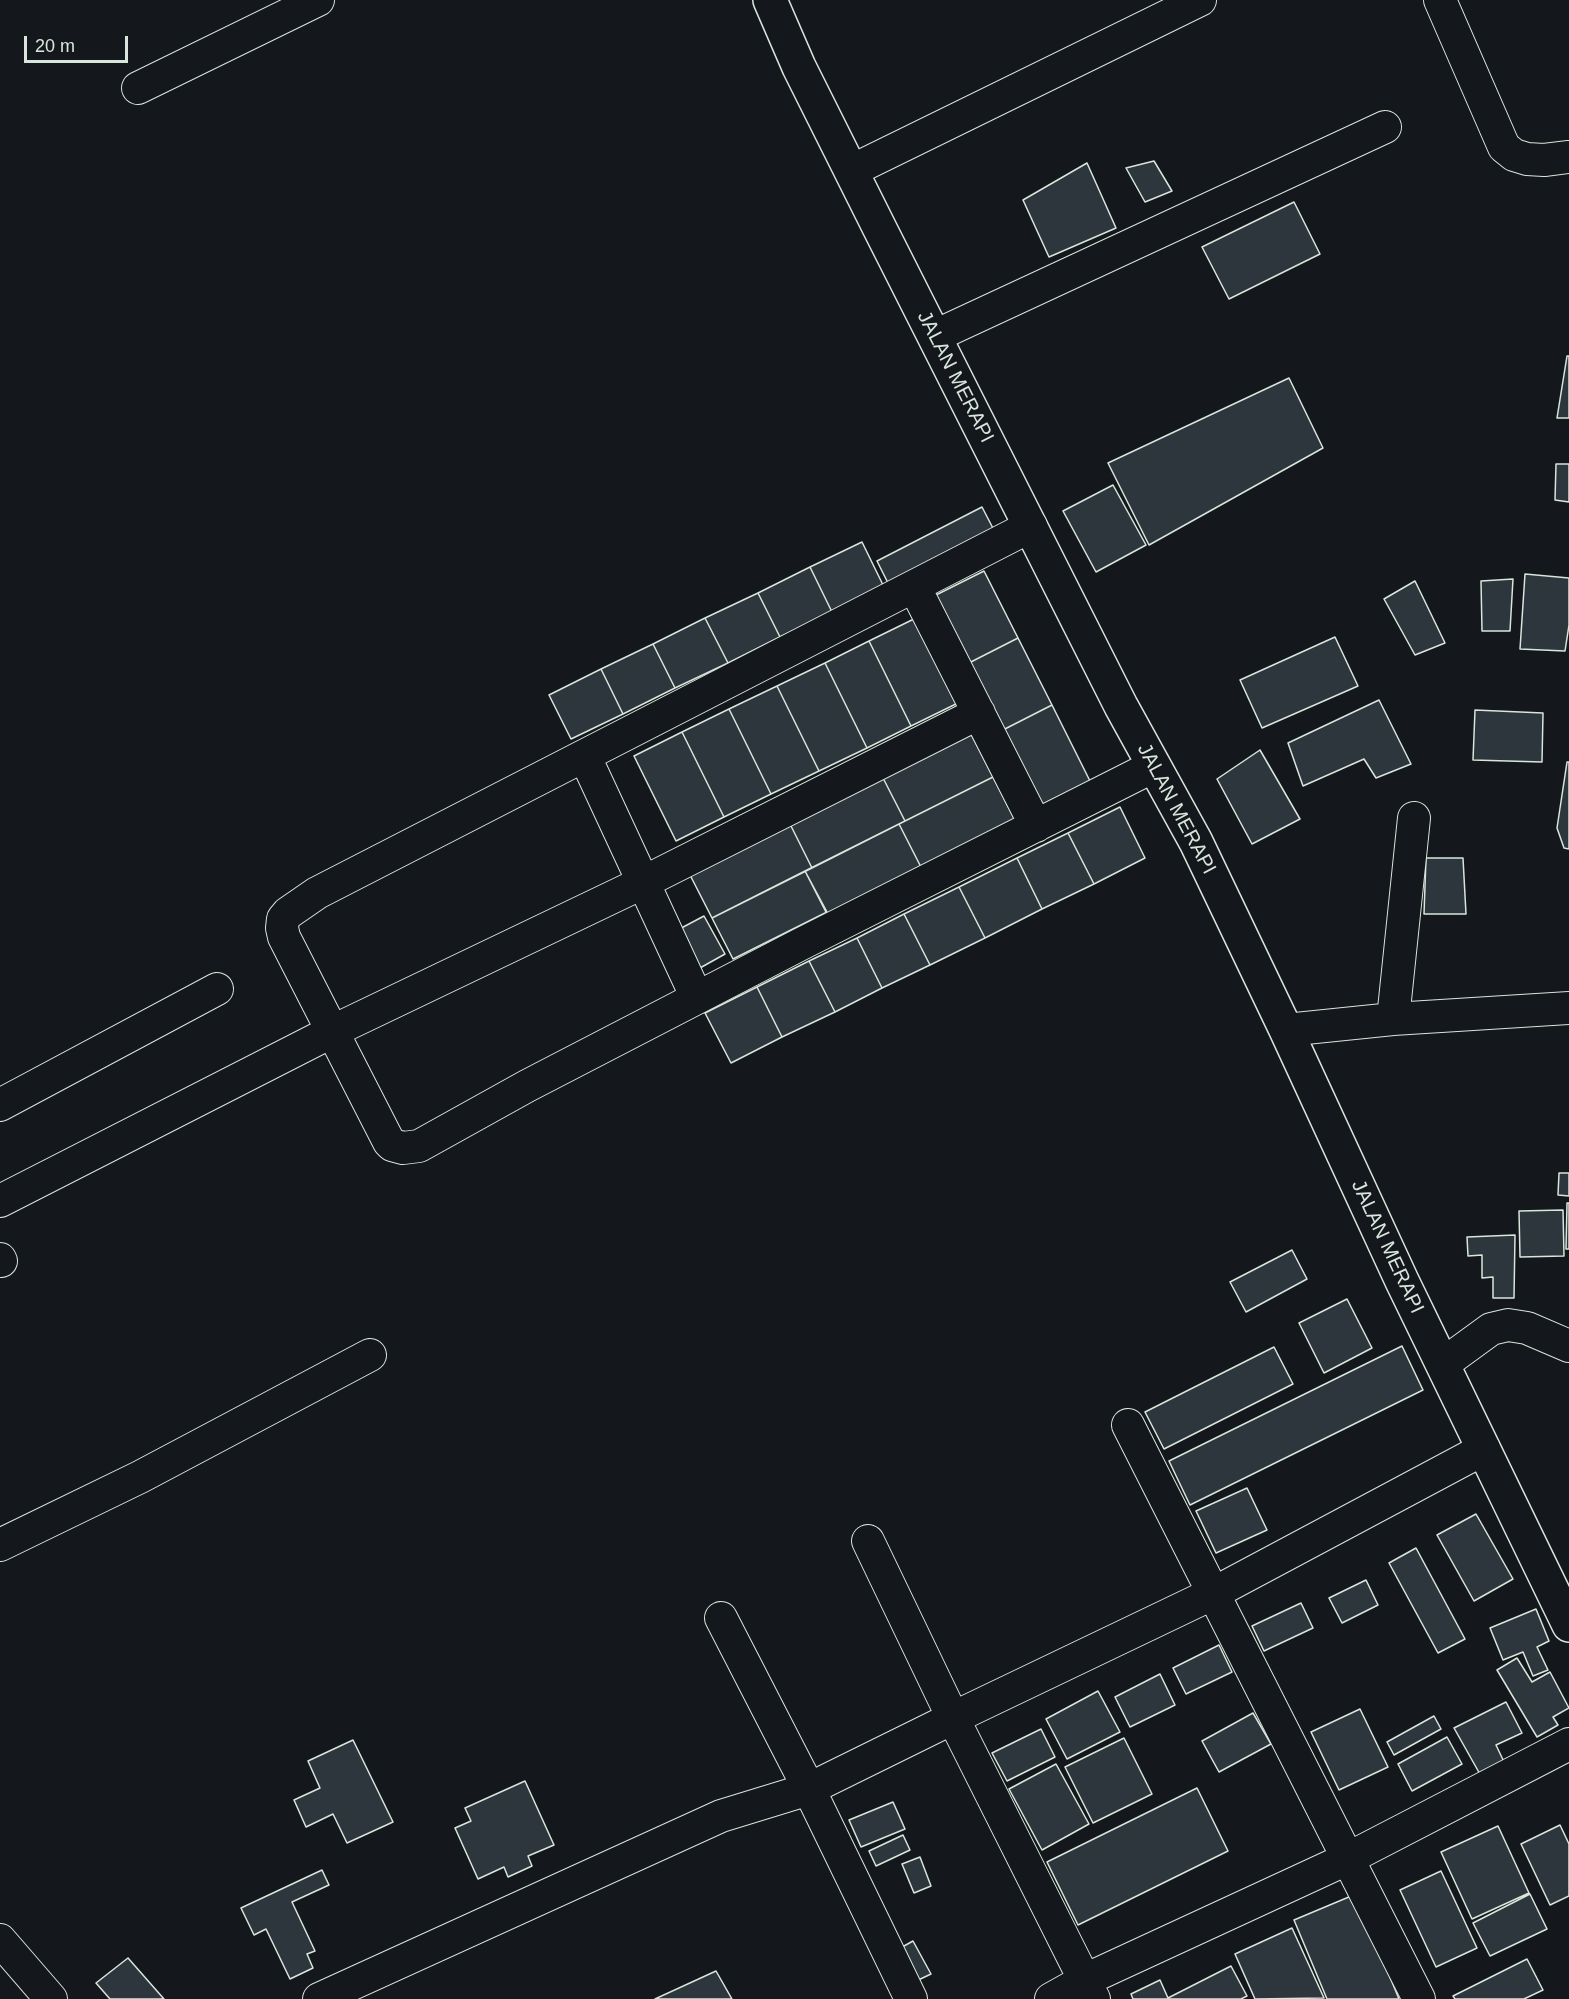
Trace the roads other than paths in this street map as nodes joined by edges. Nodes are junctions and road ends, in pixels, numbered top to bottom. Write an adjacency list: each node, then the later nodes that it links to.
1 (318, 0): 5 (street)
2 (770, 0): 9 (street, JALAN MERAPI)
3 (1200, 0): 9 (street)
4 (1440, 0): 8 (street)
5 (272, 10): 6 (street)
6 (138, 88)
7 (1385, 127): 10 (street)
8 (1569, 157)
9 (851, 171): 10 (street, JALAN MERAPI)
10 (935, 336): 11 (street, JALAN MERAPI)
11 (1031, 526): 12 (street); 15 (street, JALAN MERAPI)
12 (915, 588): 13 (street); 14 (street)
13 (979, 713): 17 (street); 18 (street)
14 (585, 757): 18 (street); 24 (street)
15 (1154, 766): 17 (street); 23 (street, JALAN MERAPI)
16 (1414, 818): 22 (street)
17 (1036, 826): 20 (street)
18 (642, 883): 20 (street); 24 (street)
19 (217, 989): 25 (street)
20 (697, 998): 24 (street)
21 (1569, 1008): 22 (street)
22 (1393, 1018): 23 (street)
23 (1286, 1030): 29 (street, JALAN MERAPI)
24 (333, 1031): 26 (street)
25 (0, 1105)
26 (0, 1201)
27 (1569, 1346): 29 (street)
28 (370, 1355): 33 (street)
29 (1443, 1364): 31 (street, JALAN MERAPI)
30 (1128, 1425): 34 (street)
31 (1484, 1449): 34 (street); 36 (street, JALAN MERAPI)
32 (868, 1540): 37 (street)
33 (0, 1545)
34 (1214, 1593): 37 (street); 40 (street)
35 (721, 1618): 39 (street)
36 (1569, 1625)
37 (953, 1718): 39 (street); 42 (street)
38 (1569, 1744): 40 (street)
39 (809, 1789): 44 (street); 45 (street)
40 (1349, 1858): 42 (street); 47 (street)
41 (0, 1940): 43 (street)
42 (1090, 1989): 46 (street)
43 (51, 1999)
44 (319, 1999)
45 (911, 1999)
46 (1051, 1999)
47 (1419, 1999)

